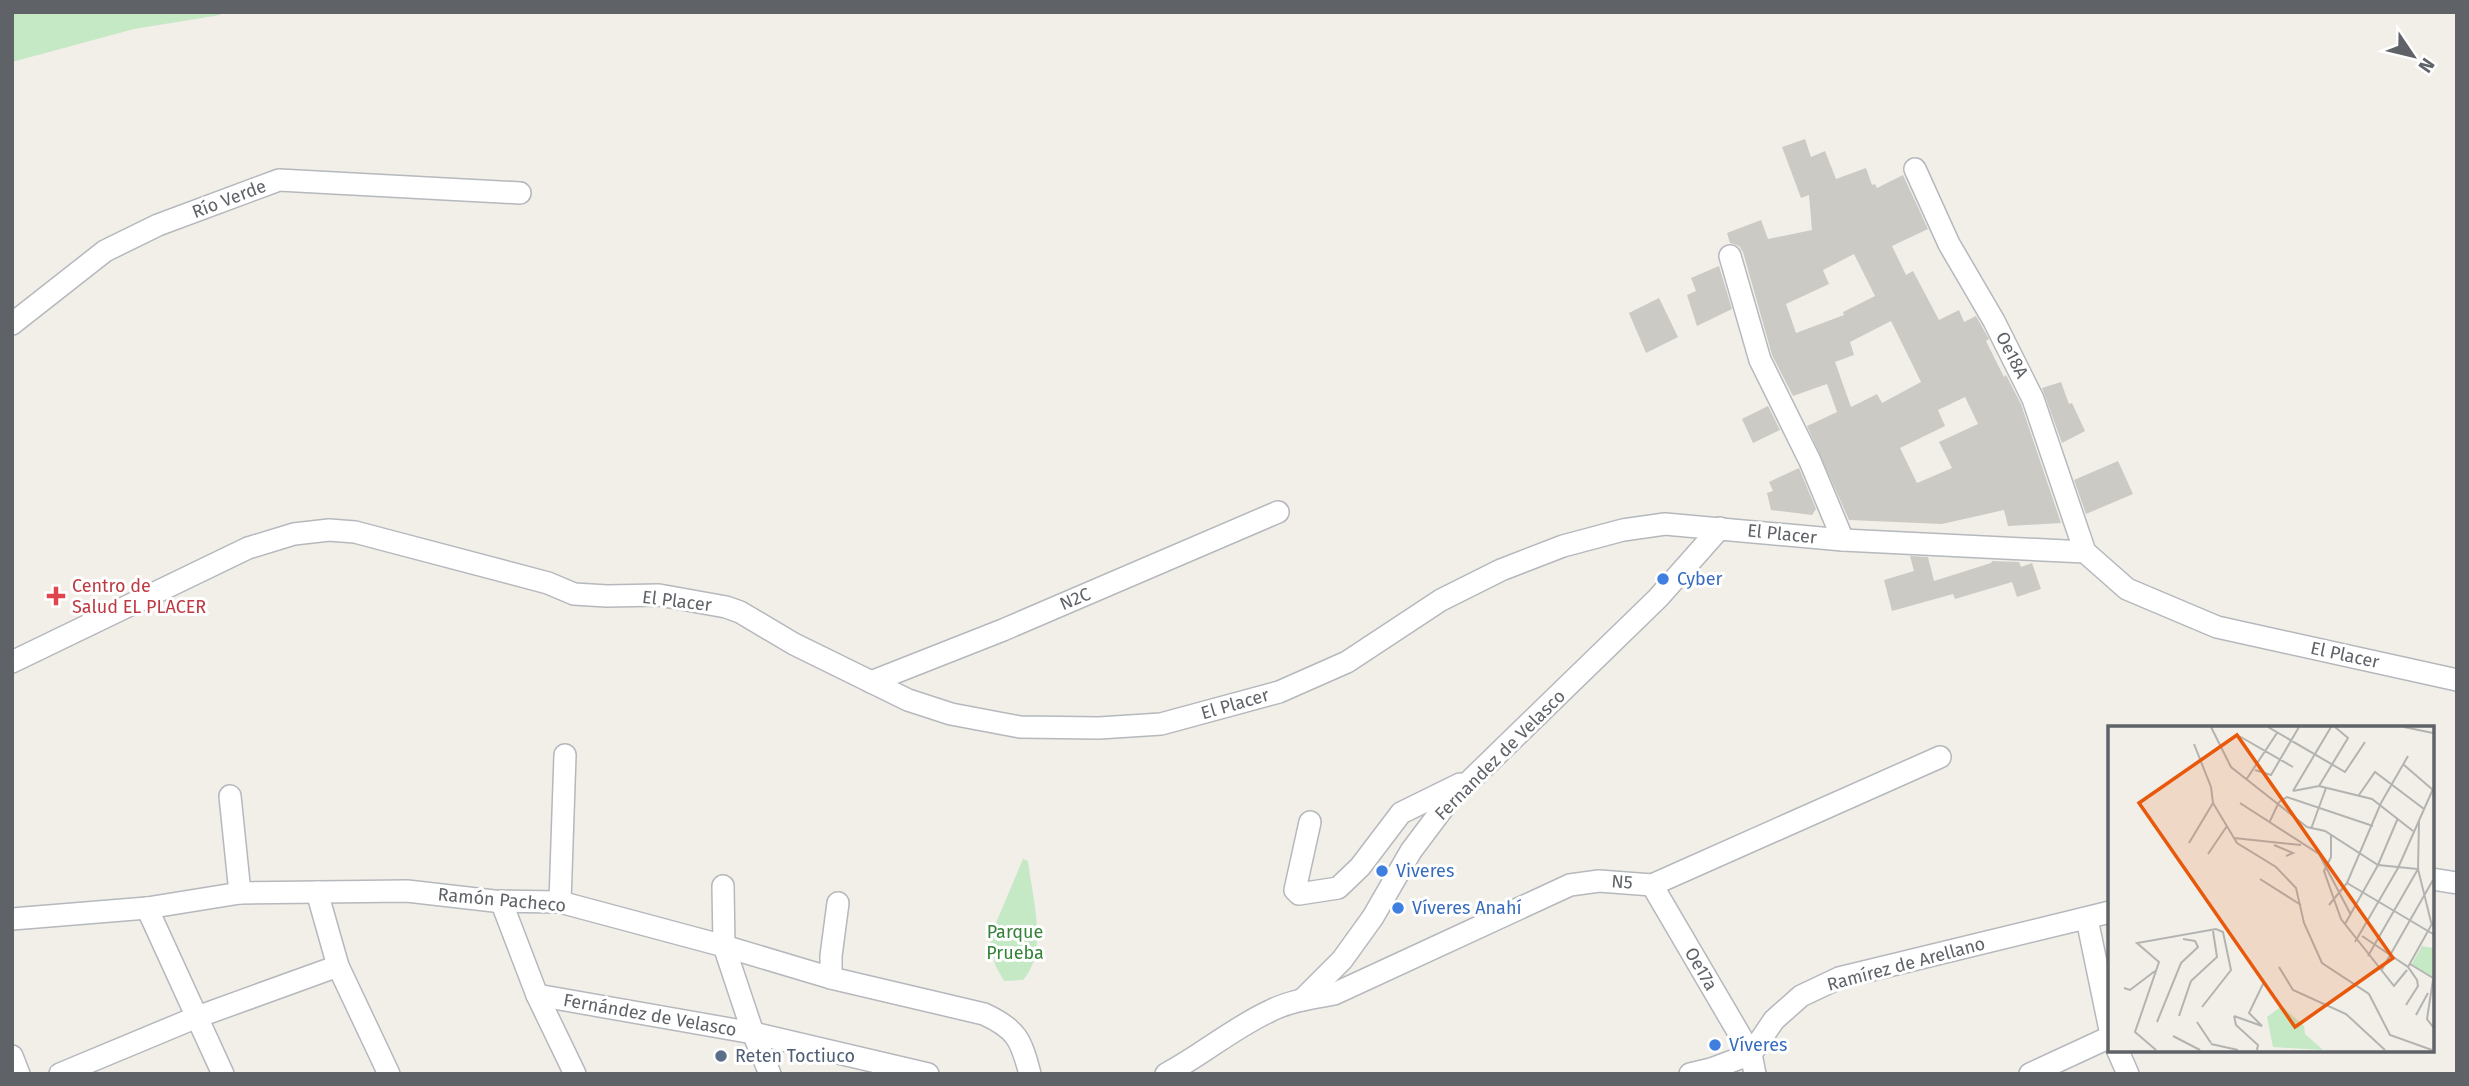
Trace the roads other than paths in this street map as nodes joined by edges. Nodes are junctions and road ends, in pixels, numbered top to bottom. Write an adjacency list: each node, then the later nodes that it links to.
1 (1915, 169): 8 (street, Oe18A)
2 (520, 193): 4 (street, Río Verde)
3 (1730, 256): 7 (street)
4 (12, 324)
5 (1278, 512): 11 (street, N2C)
6 (1720, 528): 7 (street, El Placer); 11 (street, El Placer); 14 (street, Fernandez de Velasco)
7 (1843, 540): 8 (street, El Placer)
8 (2085, 552): 10 (street, El Placer)
9 (12, 662): 11 (street, El Placer)
10 (2457, 680)
11 (871, 682)
12 (565, 755): 24 (street)
13 (1940, 757): 19 (street, N5)
14 (1474, 777): 16 (street); 34 (street, Fernandez de Velasco)
15 (230, 796): 22 (street)
16 (1310, 822)
17 (2434, 879): 18 (street)
18 (2457, 883)
19 (1651, 884): 34 (street, N5); 41 (street, Oe17a)
20 (723, 886): 30 (street)
21 (317, 892): 22 (street, Ramón Pacheco); 23 (street, Ramón Pacheco); 31 (street)
22 (240, 893): 26 (street, Ramón Pacheco)
23 (502, 901): 24 (street, Ramón Pacheco); 33 (street)
24 (561, 902): 30 (street, Ramón Pacheco)
25 (838, 903): 32 (street)
26 (147, 908): 28 (street, Ramón Pacheco); 35 (street)
27 (2108, 913): 29 (street, Ramírez de Arellano)
28 (12, 919)
29 (2087, 919): 36 (street); 41 (street, Ramírez de Arellano)
30 (724, 946): 32 (street, Ramón Pacheco); 37 (street)
31 (338, 966): 35 (street); 45 (street)
32 (831, 978): 49 (street, Ramón Pacheco)
33 (537, 995): 37 (street, Fernández de Velasco); 46 (street)
34 (1303, 1000): 50 (street)
35 (197, 1017): 43 (street); 44 (street)
36 (2108, 1020)
37 (753, 1033): 47 (street); 48 (street, Fernández de Velasco)
38 (2108, 1038): 52 (street)
39 (2118, 1051): 53 (street)
40 (12, 1056): 42 (street)
41 (1753, 1064): 51 (street)
42 (19, 1074)
43 (60, 1074)
44 (223, 1074)
45 (389, 1074)
46 (575, 1074)
47 (771, 1074)
48 (928, 1074)
49 (1030, 1074)
50 (1166, 1074)
51 (1690, 1074)
52 (2030, 1074)
53 (2128, 1074)

